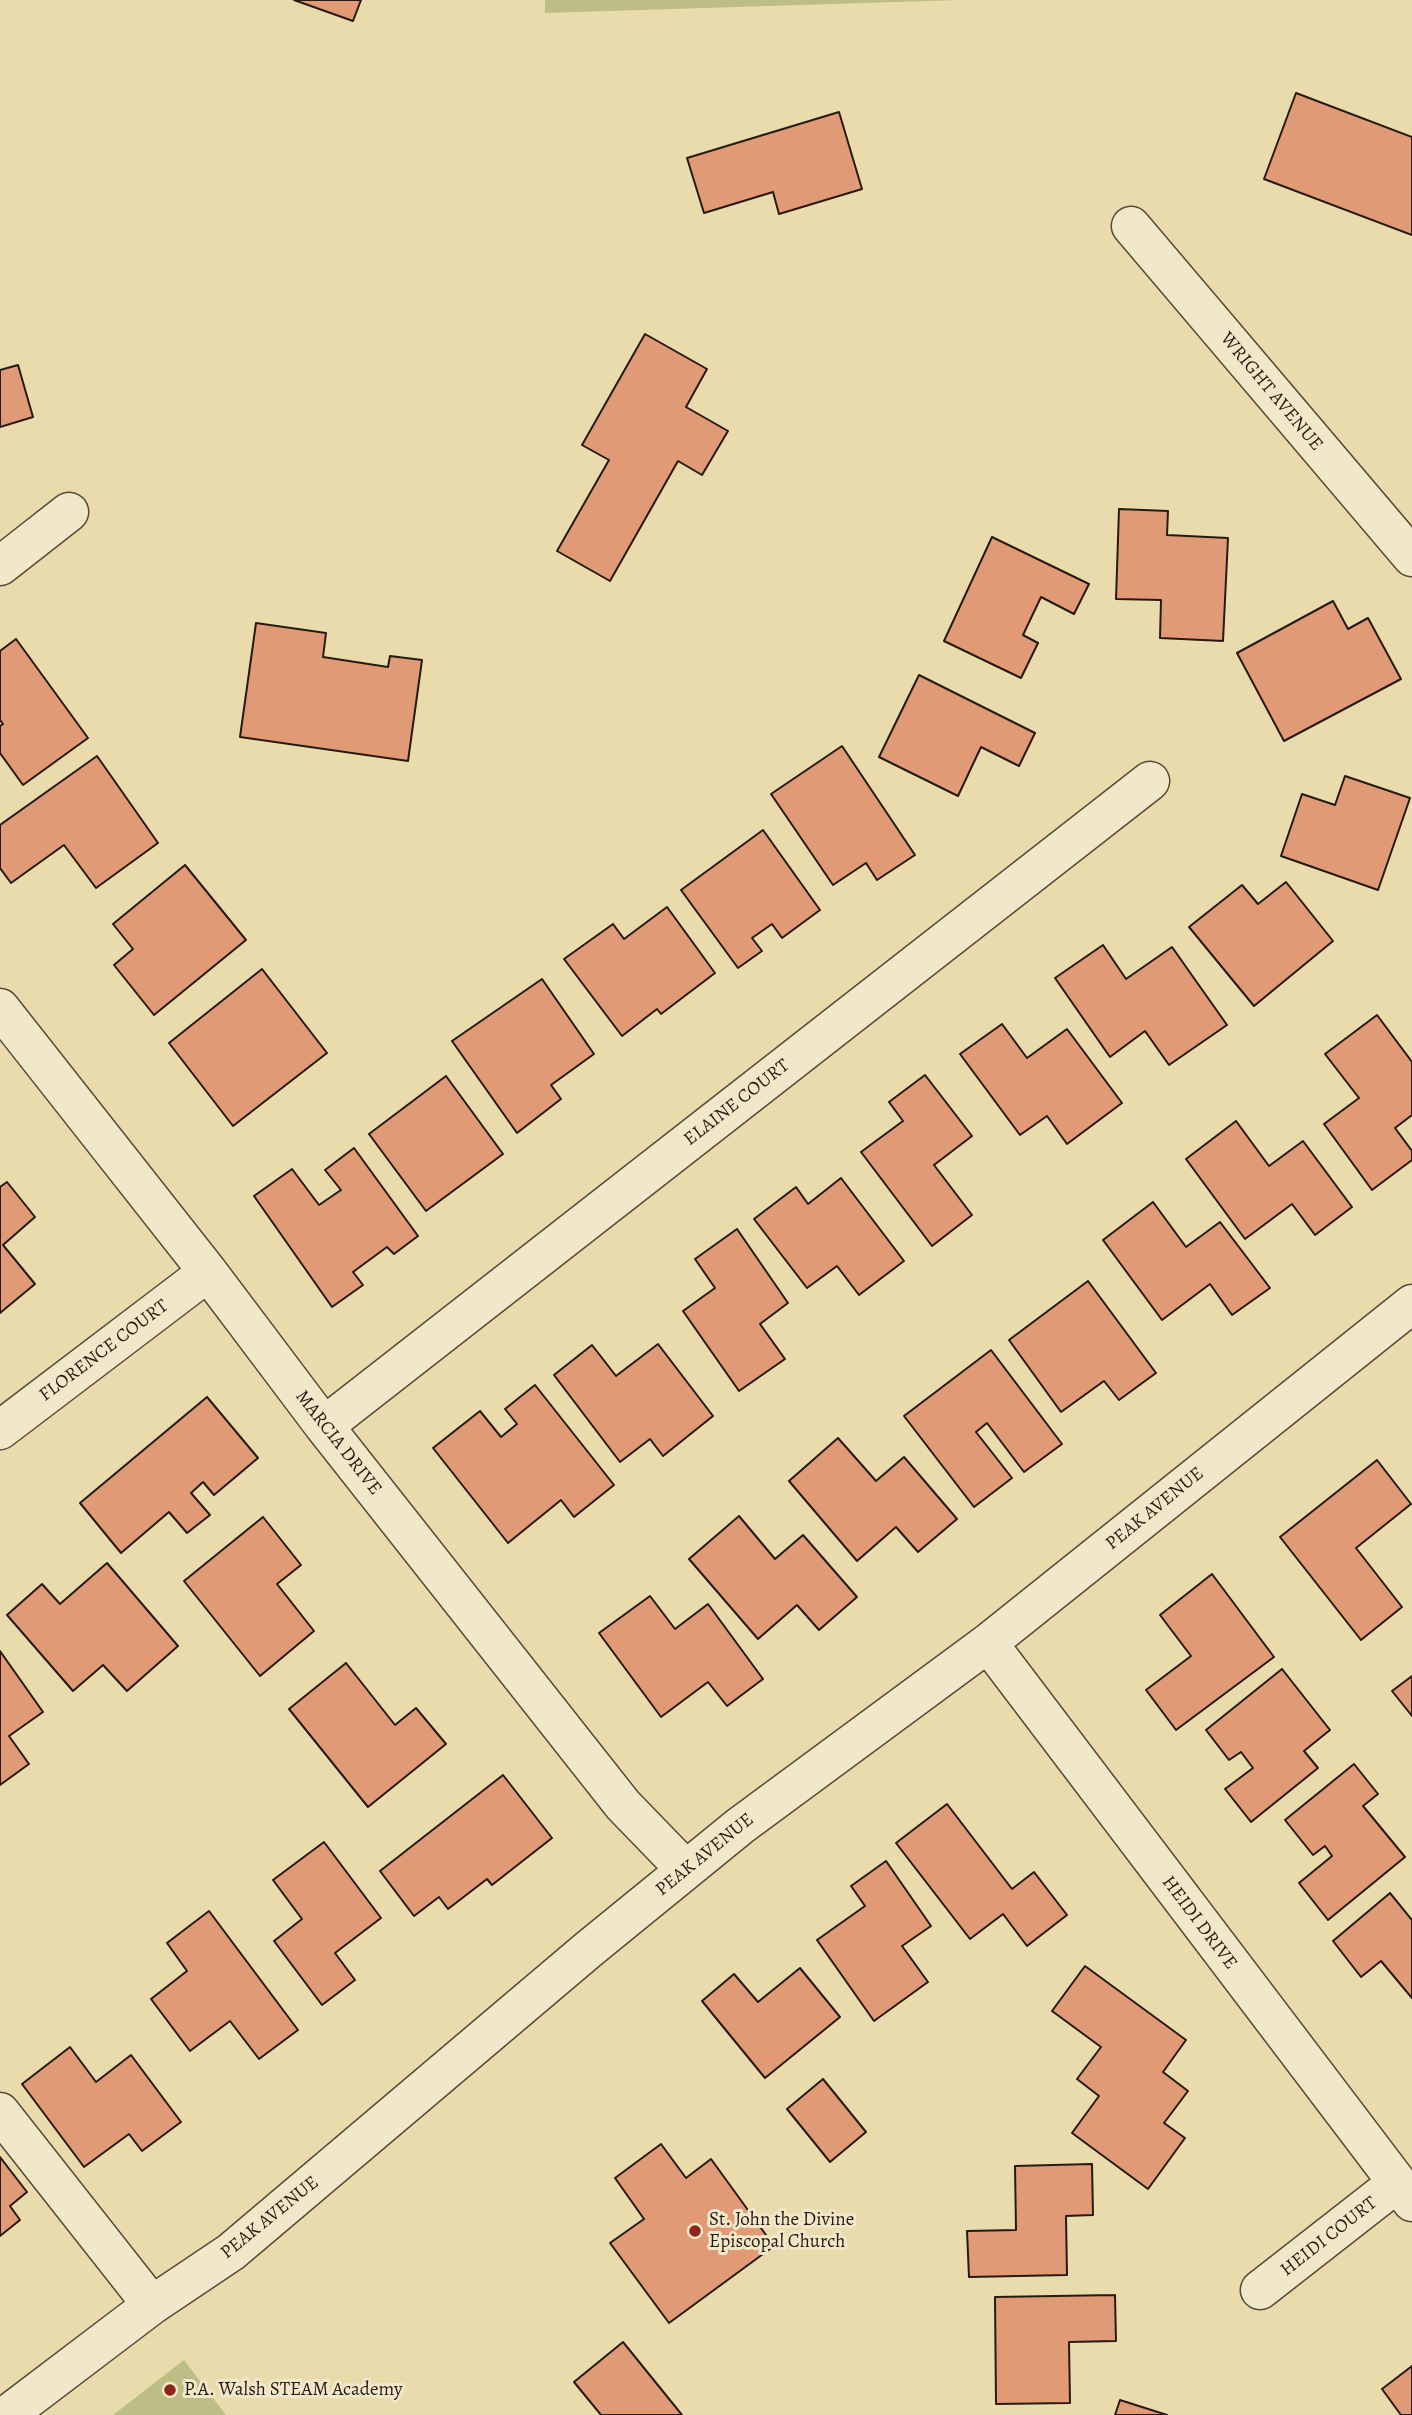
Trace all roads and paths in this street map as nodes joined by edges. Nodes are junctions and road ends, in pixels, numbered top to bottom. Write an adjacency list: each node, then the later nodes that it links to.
1 (1131, 226): 3 (street, WRIGHT AVENUE)
2 (69, 512): 4 (street)
3 (1412, 557)
4 (0, 566)
5 (1150, 781): 9 (street, ELAINE COURT)
6 (0, 1008): 7 (street, MARCIA DRIVE)
7 (208, 1272): 9 (street, MARCIA DRIVE); 10 (street, FLORENCE COURT)
8 (1407, 1319): 11 (street, PEAK AVENUE)
9 (324, 1426): 12 (street, MARCIA DRIVE)
10 (0, 1430)
11 (988, 1643): 12 (street, PEAK AVENUE); 14 (street, HEIDI DRIVE)
12 (686, 1870): 16 (street, PEAK AVENUE)
13 (0, 2112): 16 (street)
14 (1405, 2193): 15 (street, HEIDI COURT)
15 (1260, 2290)
16 (152, 2305): 17 (street, PEAK AVENUE)
17 (6, 2415)

